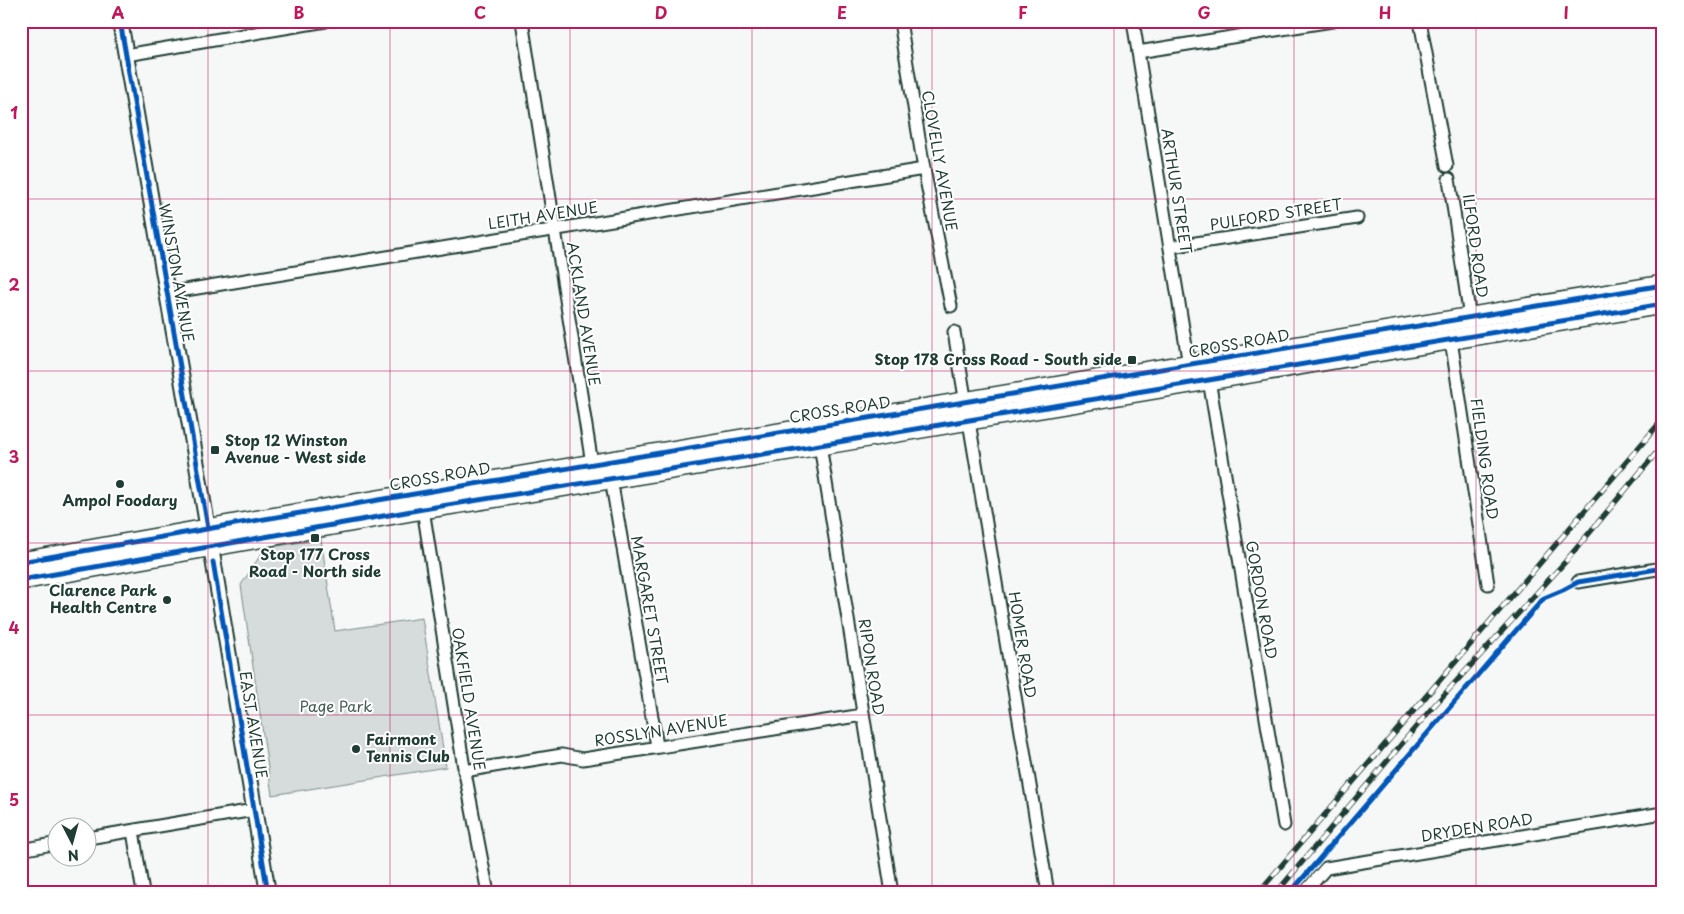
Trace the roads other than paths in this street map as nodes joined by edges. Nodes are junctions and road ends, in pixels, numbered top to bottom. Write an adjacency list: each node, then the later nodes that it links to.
1 (120, 21): 9 (street, WINSTON AVENUE)
2 (326, 21): 9 (street)
3 (522, 21): 14 (street, ACKLAND AVENUE)
4 (900, 21): 11 (street, CLOVELLY AVENUE)
5 (1133, 21): 8 (street, ARTHUR STREET)
6 (1332, 21): 8 (street)
7 (1420, 21): 10 (street)
8 (1138, 52): 15 (street, ARTHUR STREET)
9 (126, 55): 17 (street, WINSTON AVENUE)
10 (1447, 166)
11 (924, 169): 14 (street, LEITH AVENUE); 19 (street, CLOVELLY AVENUE)
12 (1449, 179): 20 (street, ILFORD ROAD)
13 (1358, 218): 15 (street, PULFORD STREET)
14 (554, 230): 17 (street, LEITH AVENUE); 29 (street, ACKLAND AVENUE)
15 (1170, 247): 23 (street, ARTHUR STREET)
16 (1663, 285): 20 (highway, CROSS ROAD)
17 (167, 293): 33 (street, WINSTON AVENUE)
18 (1663, 304): 22 (highway, CROSS ROAD)
19 (951, 306)
20 (1470, 318): 22 (highway); 23 (highway, CROSS ROAD)
21 (954, 332): 25 (street)
22 (1451, 340): 24 (highway, CROSS ROAD); 39 (street, FIELDING ROAD)
23 (1189, 365): 24 (highway); 25 (highway, CROSS ROAD)
24 (1209, 380): 25 (highway, CROSS ROAD); 45 (street, GORDON ROAD)
25 (968, 410): 26 (highway, CROSS ROAD); 27 (highway, CROSS ROAD); 55 (street, HOMER ROAD)
26 (817, 426): 27 (highway); 28 (highway, CROSS ROAD)
27 (820, 445): 30 (highway, CROSS ROAD); 40 (street, RIPON ROAD)
28 (624, 459): 29 (highway, CROSS ROAD); 30 (highway)
29 (592, 464): 30 (highway); 31 (highway); 32 (highway, CROSS ROAD)
30 (611, 479): 31 (highway, CROSS ROAD); 41 (street, MARGARET STREET)
31 (583, 484): 32 (highway, CROSS ROAD)
32 (422, 501): 33 (highway, CROSS ROAD); 34 (highway, CROSS ROAD); 42 (street, OAKFIELD AVENUE)
33 (208, 528): 34 (street, EAST AVENUE); 35 (highway, CROSS ROAD)
34 (211, 547): 37 (highway, CROSS ROAD); 43 (street, EAST AVENUE)
35 (21, 562)
36 (1663, 568): 38 (street)
37 (21, 580)
38 (1578, 582)
39 (1488, 584)
40 (863, 714): 41 (street, ROSSLYN AVENUE); 54 (street, RIPON ROAD)
41 (657, 746): 42 (street, ROSSLYN AVENUE)
42 (464, 770): 53 (street, OAKFIELD AVENUE)
43 (254, 810): 46 (street); 52 (street, EAST AVENUE)
44 (1663, 813): 50 (street, DRYDEN ROAD)
45 (1284, 825)
46 (133, 831): 47 (street); 51 (street)
47 (98, 836)
48 (48, 845): 49 (street)
49 (21, 850)
50 (1305, 892)
51 (143, 893)
52 (268, 893)
53 (488, 893)
54 (892, 893)
55 (1048, 893)

